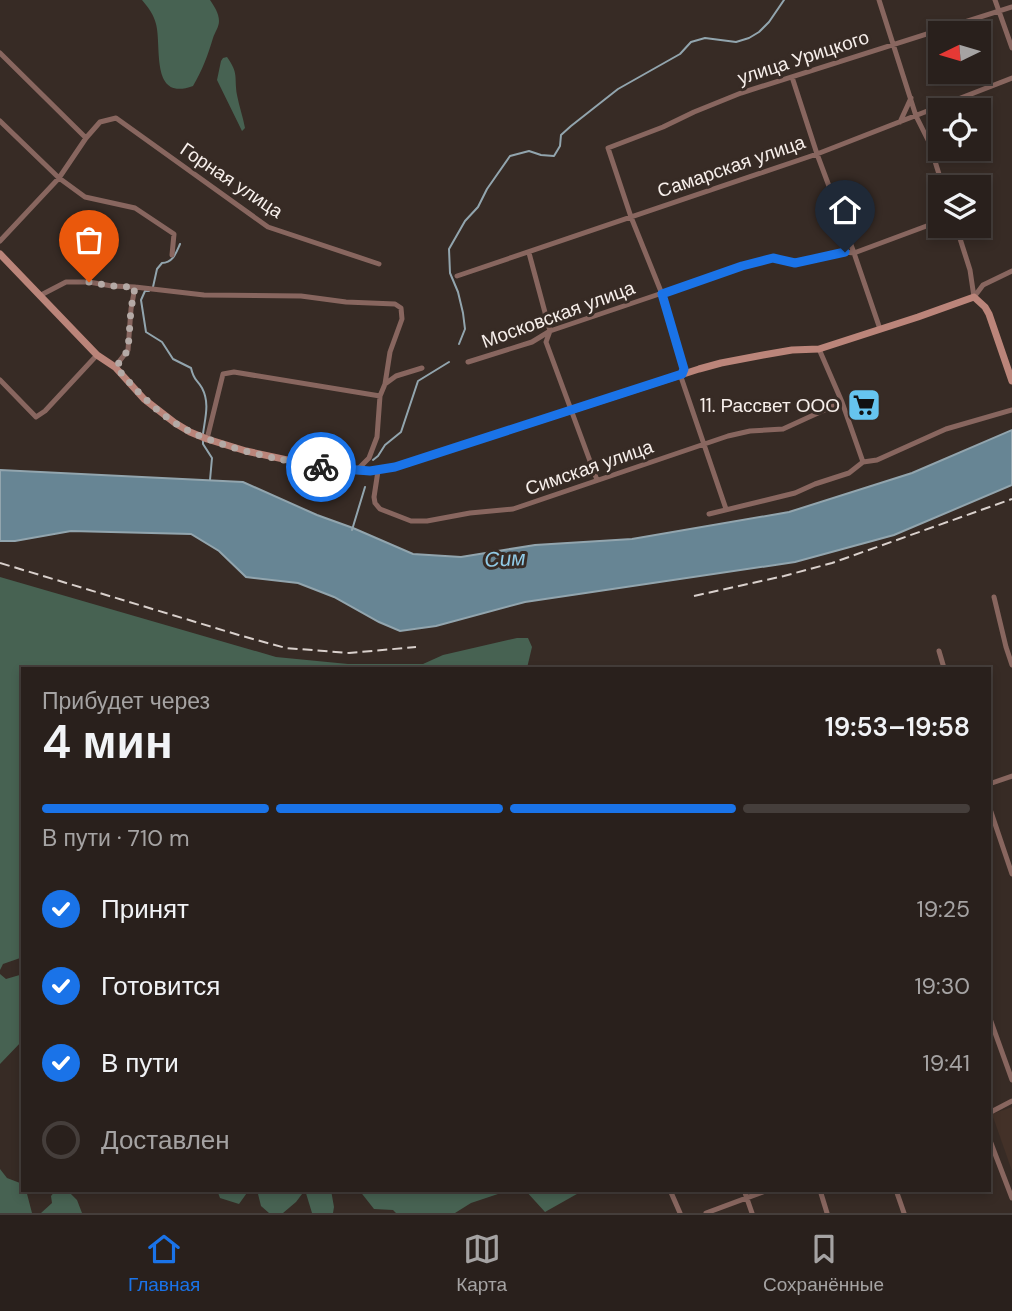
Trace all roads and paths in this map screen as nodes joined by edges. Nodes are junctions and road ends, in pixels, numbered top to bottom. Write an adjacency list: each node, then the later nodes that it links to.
1 (879, 0): 5 (street)
2 (995, 0): 4 (street)
3 (1012, 7): 4 (street, улица Урицкого)
4 (999, 12): 5 (street, улица Урицкого); 6 (street)
5 (894, 44): 8 (street, улица Урицкого); 10 (street)
6 (1012, 48)
7 (0, 53): 14 (street)
8 (792, 77): 15 (street); 18 (street, улица Урицкого)
9 (1012, 78): 11 (street, Самарская улица)
10 (911, 98): 11 (street); 13 (street)
11 (916, 116): 13 (street, Самарская улица); 16 (street)
12 (0, 121): 17 (street)
13 (900, 122): 15 (street, Самарская улица)
14 (86, 138): 17 (street); 26 (street, Горная улица)
15 (817, 154): 18 (street, Самарская улица); 23 (street)
16 (939, 175)
17 (59, 178): 21 (street); 25 (street)
18 (631, 217): 22 (street, Самарская улица); 30 (street)
19 (928, 226): 23 (street, Московская улица)
20 (960, 238): 32 (street)
21 (0, 241)
22 (529, 253): 28 (street, Самарская улица); 34 (street)
23 (855, 253): 30 (street, Московская улица); 33 (street)
24 (0, 254): 31 (main road)
25 (172, 255)
26 (379, 264)
27 (1012, 271): 32 (street)
28 (457, 276)
29 (135, 287): 31 (street); 38 (street); 43 (street)
30 (662, 294): 34 (street, Московская улица); 40 (street)
31 (41, 295): 36 (main road)
32 (974, 297): 33 (main road); 42 (main road)
33 (880, 329): 35 (main road)
34 (550, 331): 37 (street, Московская улица); 46 (street)
35 (819, 349): 40 (main road); 45 (street)
36 (97, 355): 38 (main road); 41 (street)
37 (468, 362)
38 (116, 367): 48 (main road)
39 (422, 368): 43 (street)
40 (682, 374): 46 (main road); 49 (street)
41 (0, 380)
42 (1012, 381)
43 (385, 384): 44 (street)
44 (380, 396): 48 (street); 51 (street)
45 (842, 402): 49 (street, Симская улица); 50 (street)
46 (572, 410): 52 (main road); 53 (street)
47 (1012, 410): 50 (street)
48 (207, 439): 51 (main road)
49 (704, 445): 53 (street, Симская улица); 54 (street)
50 (863, 462): 54 (street)
51 (357, 470): 52 (main road)
52 (378, 471): 53 (street, Симская улица)
53 (597, 480)
54 (726, 509): 55 (street)
55 (709, 514)
56 (994, 597): 58 (street)
57 (939, 651): 59 (street)
58 (1012, 665)
59 (944, 667)
60 (1012, 776): 61 (street)
61 (991, 783)
62 (991, 812): 63 (street)
63 (1012, 874)
64 (991, 1022): 65 (street)
65 (1012, 1080)
66 (1012, 1101): 67 (street)
67 (991, 1112)
68 (991, 1143): 75 (street)
69 (671, 1192): 76 (street)
70 (744, 1192): 74 (street)
71 (762, 1192): 74 (street)
72 (821, 1192): 79 (street)
73 (898, 1192): 80 (street)
74 (746, 1198): 77 (street); 78 (street)
75 (1012, 1198)
76 (680, 1213)
77 (706, 1213)
78 (752, 1213)
79 (827, 1213)
80 (904, 1213)

